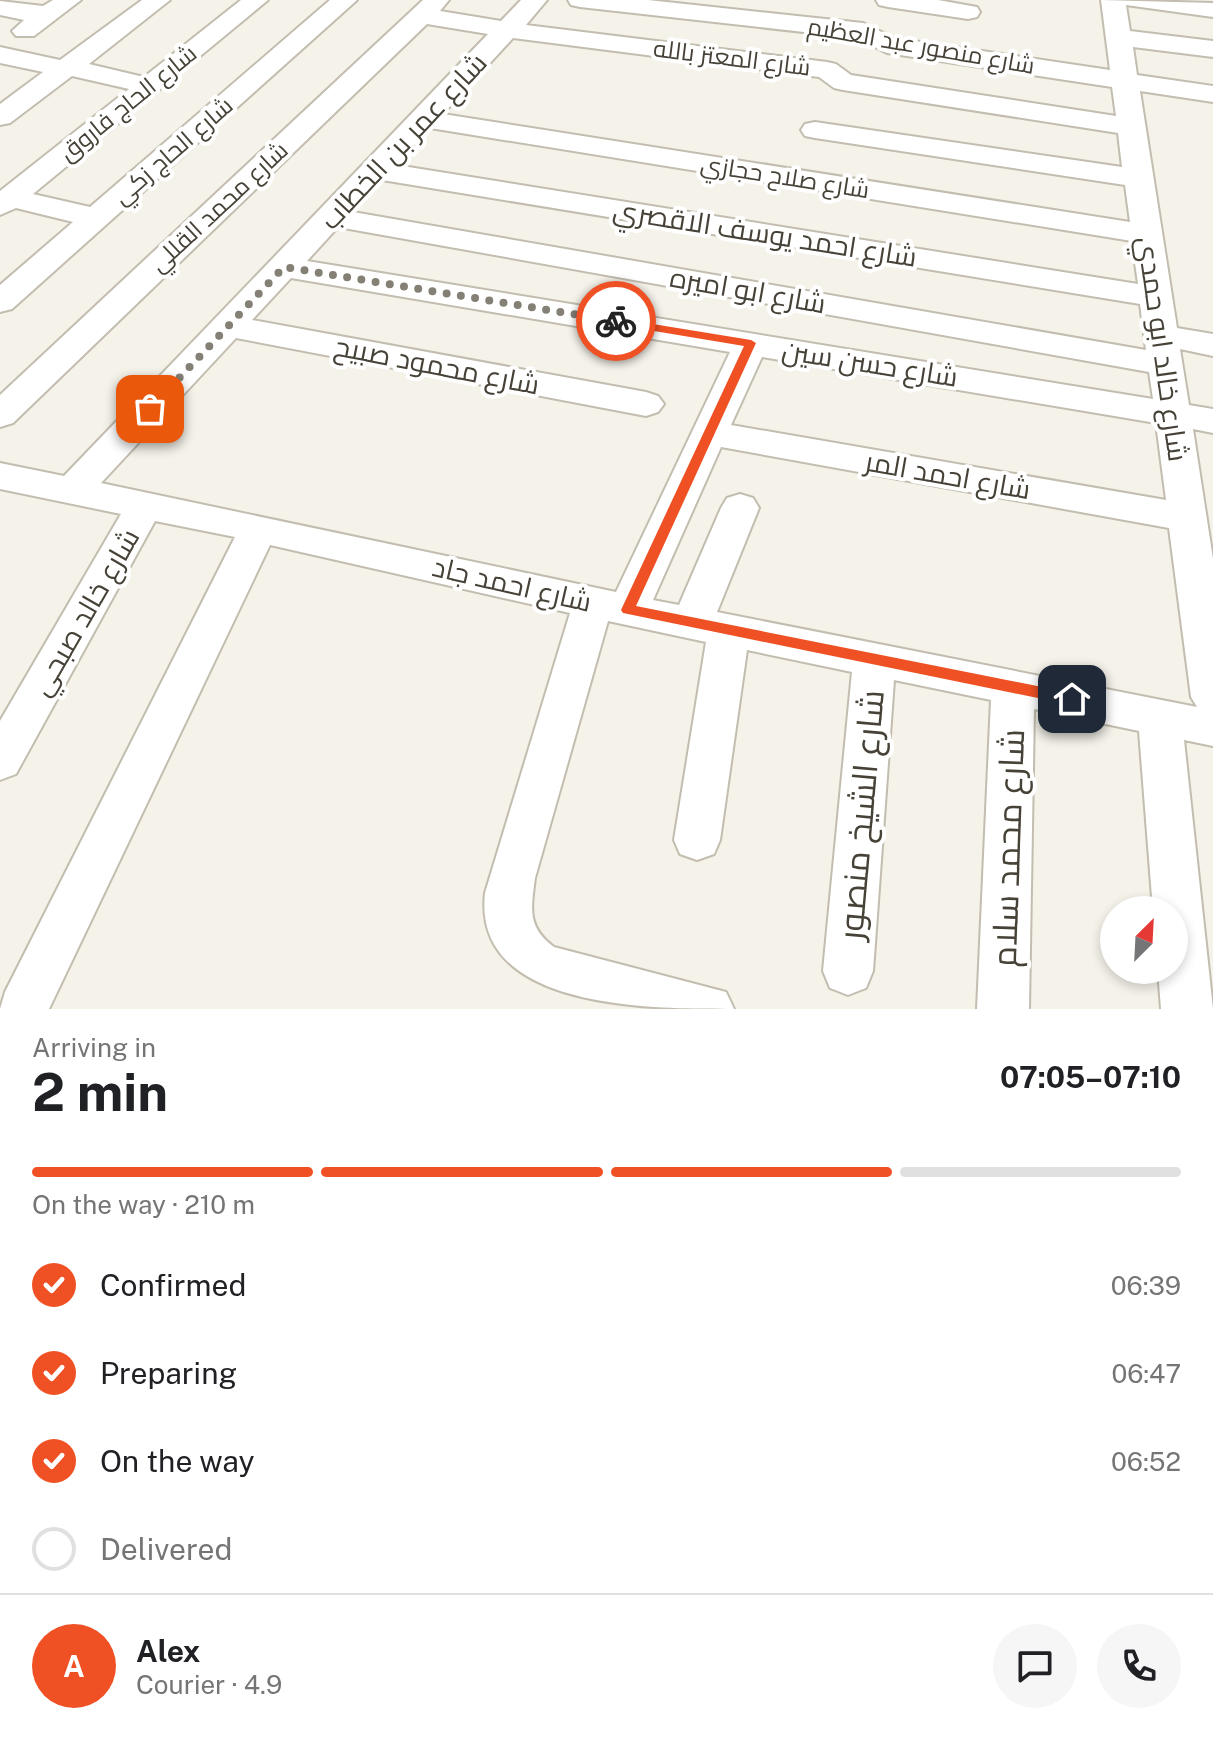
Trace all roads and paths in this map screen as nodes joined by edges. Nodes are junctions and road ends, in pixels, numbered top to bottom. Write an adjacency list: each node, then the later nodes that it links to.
1 (158, 0): 20 (street)
2 (256, 0): 22 (street, شارع الحاج فاروق)
3 (345, 0): 33 (street, شارع الحاج زكي)
4 (535, 0): 15 (street, شارع عمر بن الخطاب)
5 (580, 0): 12 (street, شارع منصور عبد العظيم)
6 (888, 0): 14 (street)
7 (1113, 0): 17 (street, شارع خالد ابو حمدي)
8 (1135, 0): 13 (street)
9 (58, 7): 10 (street); 16 (street)
10 (0, 8)
11 (429, 8): 15 (street, شارع المعتز بالله); 45 (street, شارع محمد القللي)
12 (729, 8): 21 (street, شارع منصور عبد العظيم)
13 (1213, 10)
14 (968, 12)
15 (507, 30): 25 (street, شارع عمر بن الخطاب); 26 (street, شارع المعتز بالله)
16 (25, 31)
17 (1118, 37): 18 (street); 21 (street, شارع خالد ابو حمدي)
18 (1213, 49)
19 (0, 55): 20 (street)
20 (66, 68): 22 (street); 24 (street)
21 (1124, 82): 23 (street, شارع منصور عبد العظيم); 26 (street, شارع خالد ابو حمدي)
22 (150, 86): 31 (street, شارع الحاج فاروق)
23 (1213, 94)
24 (3, 112)
25 (423, 119): 28 (street, شارع عمر بن الخطاب); 29 (street, شارع صلاح حجازي)
26 (1131, 127): 30 (street, شارع خالد ابو حمدي)
27 (815, 130): 30 (street)
28 (375, 170): 32 (street, شارع عمر بن الخطاب); 34 (street, شارع احمد يوسف الاقصري)
29 (794, 178): 34 (street); 35 (street, شارع صلاح حجازي)
30 (1138, 178): 35 (street, شارع خالد ابو حمدي)
31 (5, 202): 33 (street)
32 (331, 217): 36 (street, شارع عمر بن الخطاب); 42 (street, شارع ابو اميره)
33 (96, 218): 38 (street, شارع الحاج زكي)
34 (769, 234): 37 (street, شارع احمد يوسف الاقصري)
35 (1146, 234): 37 (street, شارع خالد ابو حمدي)
36 (284, 267): 39 (street, شارع عمر بن الخطاب); 40 (street, شارع حسن سين)
37 (1155, 297): 42 (street, شارع خالد ابو حمدي)
38 (0, 302)
39 (228, 326): 43 (street, شارع محمود صبيح); 49 (street, شارع عمر بن الخطاب)
40 (751, 343): 44 (street, شارع حسن سين); 47 (street)
41 (1213, 345): 42 (street, شارع ابو اميره)
42 (1163, 350): 44 (street, شارع خالد ابو حمدي)
43 (646, 404)
44 (1172, 412): 46 (street, شارع حسن سين); 50 (street, شارع خالد ابو حمدي)
45 (0, 415)
46 (1213, 421)
47 (709, 433): 50 (street, شارع احمد المر); 55 (street)
48 (0, 476): 49 (street, شارع احمد جاد)
49 (72, 491): 51 (street, شارع احمد جاد)
50 (1194, 501): 54 (street, شارع خالد ابو حمدي)
51 (145, 505): 53 (street, شارع احمد جاد); 62 (street, شارع خالد صبحي)
52 (740, 508): 56 (street)
53 (259, 528): 55 (street, شارع احمد جاد); 65 (street)
54 (1205, 585): 59 (street, شارع خالد ابو حمدي)
55 (610, 606): 56 (street, شارع احمد جاد); 66 (street)
56 (710, 626): 57 (street, شارع احمد جاد); 63 (street)
57 (874, 659): 58 (street, شارع احمد جاد); 64 (street, شارع الشيخ منصور)
58 (1013, 687): 60 (street, شارع احمد جاد); 67 (street, شارع محمد سلام)
59 (1213, 697)
60 (1160, 717): 61 (street, شارع احمد جاد); 68 (street)
61 (1213, 728)
62 (0, 761)
63 (697, 840)
64 (848, 971)
65 (23, 1009)
66 (708, 1009)
67 (1003, 1009)
68 (1187, 1009)

